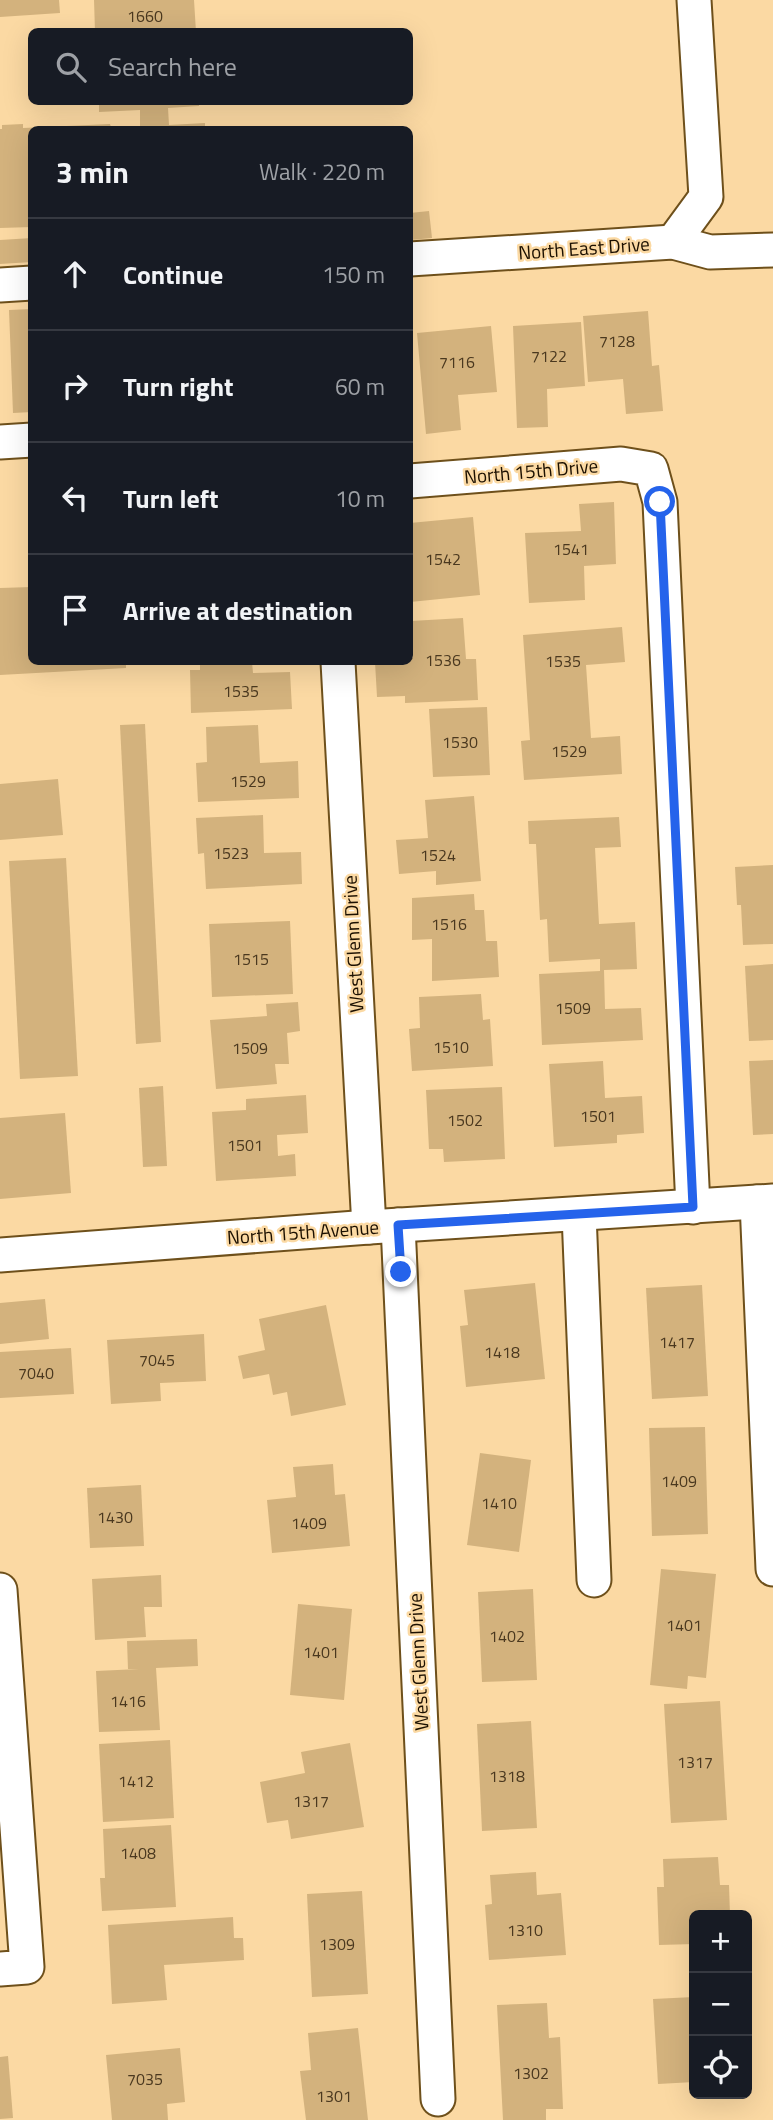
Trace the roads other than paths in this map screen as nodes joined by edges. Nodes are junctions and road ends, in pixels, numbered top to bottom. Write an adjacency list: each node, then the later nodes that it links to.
1 (694, 0): 2 (street, North East Drive)
2 (673, 242): 3 (street); 4 (street, North East Drive)
3 (773, 250)
4 (413, 259)
5 (28, 283): 6 (street)
6 (0, 285)
7 (28, 440): 8 (street)
8 (0, 442)
9 (413, 481): 12 (street, North 15th Drive)
10 (338, 665): 14 (street, West Glenn Drive)
11 (765, 1202): 12 (street, North 15th Avenue); 16 (street)
12 (693, 1207): 13 (street, North 15th Avenue)
13 (579, 1214): 14 (street, North 15th Avenue); 17 (street)
14 (384, 1226): 15 (street, North 15th Avenue); 20 (street, West Glenn Drive)
15 (0, 1255)
16 (773, 1569)
17 (594, 1580)
18 (0, 1590): 19 (street)
19 (14, 1968)
20 (438, 2099)

